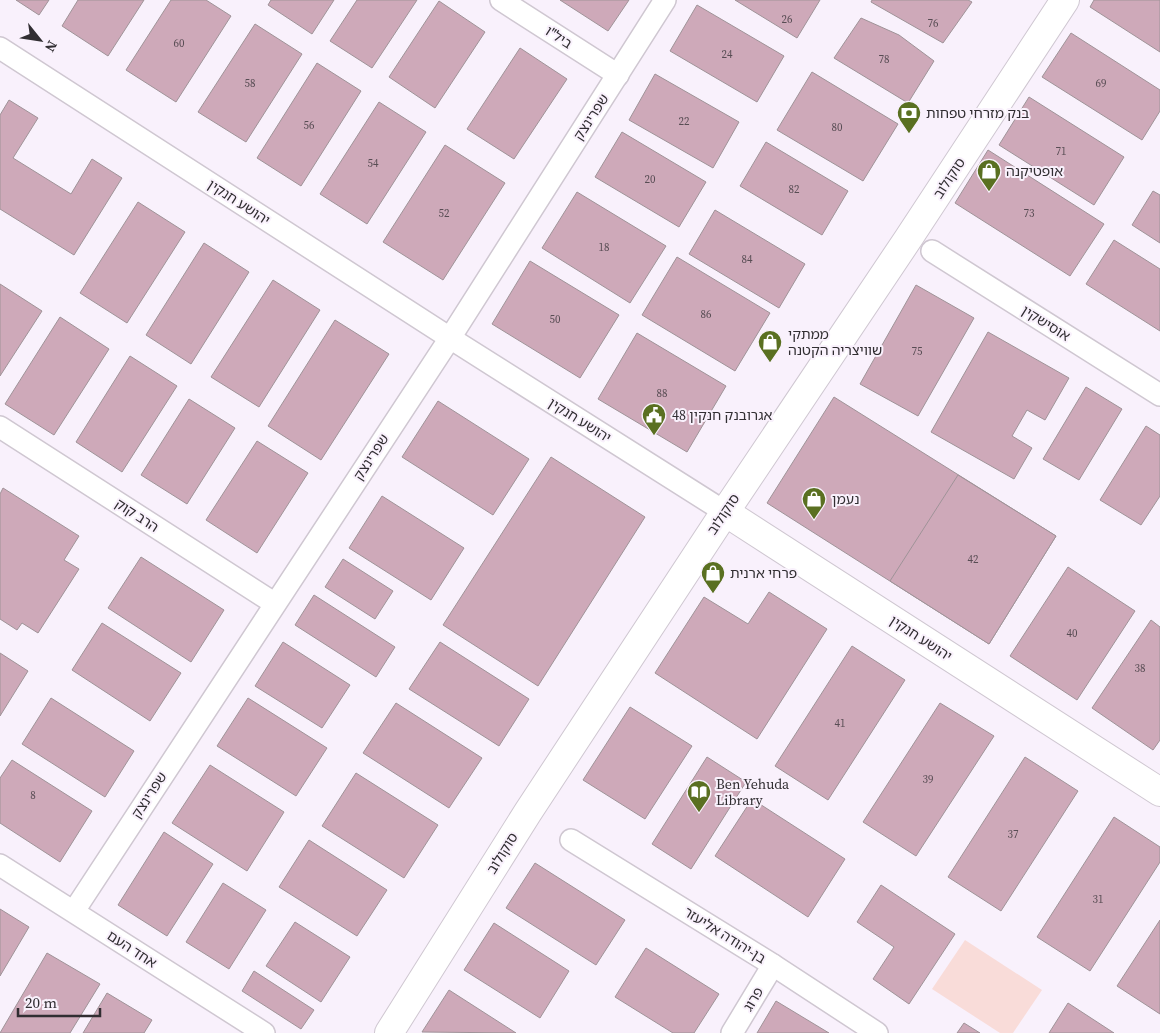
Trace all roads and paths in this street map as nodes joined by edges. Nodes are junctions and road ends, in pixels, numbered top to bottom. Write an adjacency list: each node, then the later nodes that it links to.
1 (501, 0): 5 (street, ביל"ו)
2 (665, 0): 5 (street, שפרינצק)
3 (1065, 0): 10 (street, סוקולוב)
4 (0, 48): 7 (street, יהושע חנקין)
5 (618, 75): 7 (street, שפרינצק)
6 (932, 252): 8 (street, אוסישקין)
7 (450, 338): 10 (street, יהושע חנקין); 11 (street, שפרינצק)
8 (1160, 395)
9 (0, 427): 11 (street, הרב קוק)
10 (725, 512): 12 (street, יהושע חנקין); 18 (street, סוקולוב)
11 (274, 603): 15 (street, שפרינצק)
12 (1160, 792)
13 (572, 840): 16 (street, בן-יהודה אליעזר)
14 (0, 865): 15 (street, אחד העם)
15 (74, 911): 17 (street, אחד העם)
16 (773, 965): 19 (street, פרוג); 20 (street, בן-יהודה אליעזר)
17 (264, 1033)
18 (389, 1033)
19 (732, 1033)
20 (877, 1033)

